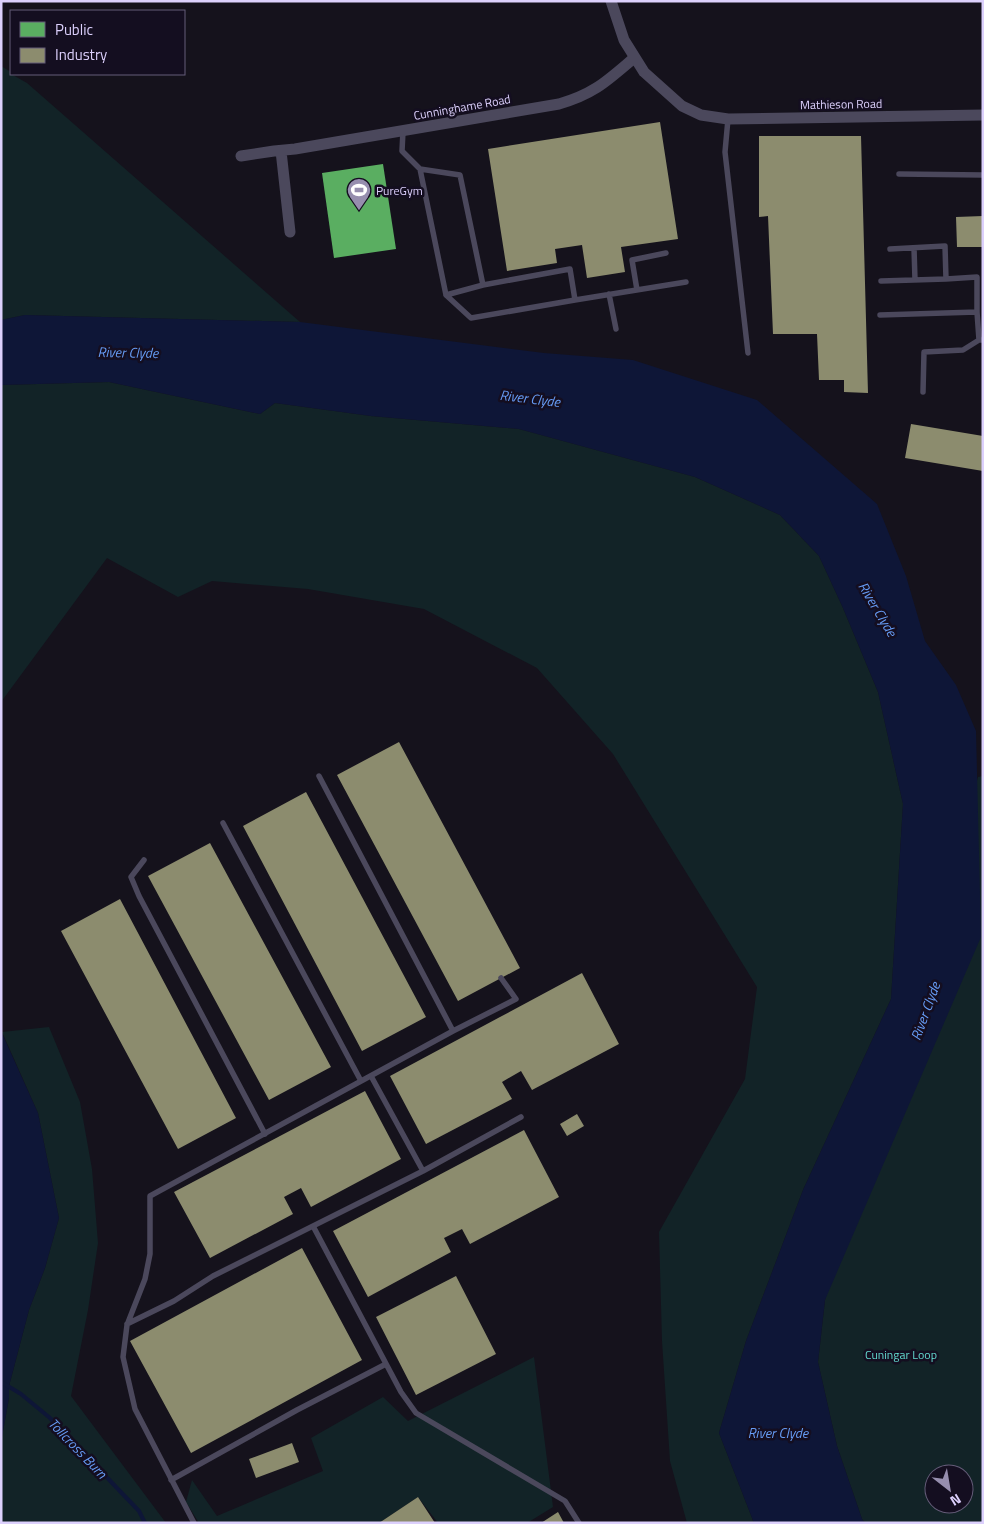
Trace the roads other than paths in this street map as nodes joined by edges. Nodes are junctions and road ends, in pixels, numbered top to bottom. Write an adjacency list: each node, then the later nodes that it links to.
1 (611, 1): 2 (street, Mathieson Road)
2 (634, 58): 4 (street, Mathieson Road); 5 (street, Cunninghame Road)
3 (983, 115): 4 (street, Mathieson Road)
4 (728, 119): 28 (lane)
5 (404, 131): 6 (street, Cunninghame Road); 8 (lane)
6 (281, 151): 7 (street, Cunninghame Road); 11 (street)
7 (241, 156)
8 (420, 169): 19 (lane); 22 (lane)
9 (899, 174): 10 (lane)
10 (983, 175)
11 (290, 232)
12 (914, 248): 13 (lane); 15 (lane); 16 (lane)
13 (890, 249)
14 (666, 252): 20 (lane)
15 (946, 279): 16 (lane); 24 (lane)
16 (914, 280): 17 (lane)
17 (881, 281)
18 (686, 282): 20 (lane)
19 (483, 285): 22 (lane); 23 (lane)
20 (637, 290): 21 (lane)
21 (609, 294): 23 (lane); 26 (lane)
22 (446, 295): 23 (lane)
23 (575, 300)
24 (978, 312): 25 (lane); 27 (lane)
25 (880, 315)
26 (616, 330)
27 (981, 340): 29 (lane)
28 (748, 353)
29 (923, 392)
30 (320, 776): 34 (lane)
31 (223, 822): 36 (lane)
32 (144, 860): 38 (lane)
33 (501, 978): 34 (lane)
34 (453, 1031): 35 (lane)
35 (371, 1076): 36 (lane); 39 (lane)
36 (361, 1081): 38 (lane)
37 (521, 1117): 39 (lane)
38 (265, 1134): 41 (lane)
39 (423, 1171): 40 (lane)
40 (313, 1226): 41 (lane); 42 (lane)
41 (127, 1324): 43 (lane)
42 (386, 1364): 43 (lane); 45 (lane)
43 (172, 1480): 44 (lane)
44 (194, 1523)
45 (579, 1523)

